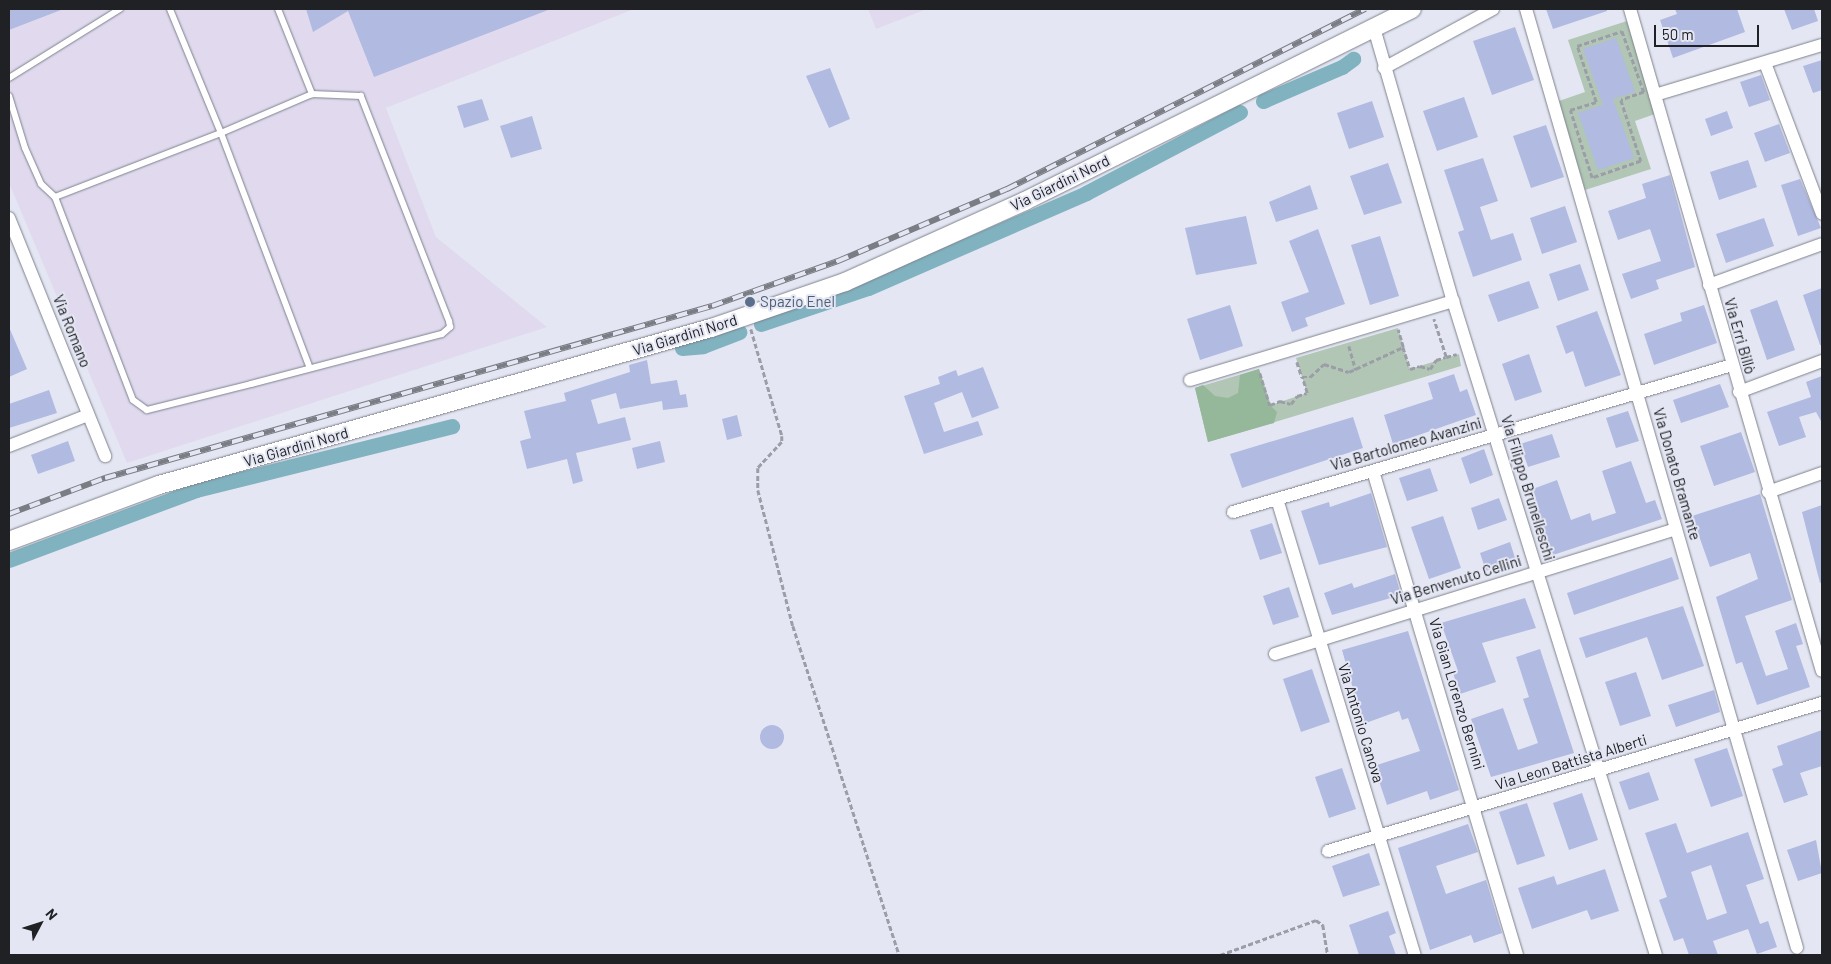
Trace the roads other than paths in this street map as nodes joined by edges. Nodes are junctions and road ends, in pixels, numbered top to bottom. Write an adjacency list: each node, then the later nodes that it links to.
1 (120, 9): 12 (lane)
2 (170, 9): 16 (lane)
3 (278, 9): 13 (lane)
4 (1412, 9): 8 (main road, Via Giardini Nord)
5 (1492, 9): 11 (street)
6 (1526, 9): 29 (street, Via Donato Bramante)
7 (1630, 9): 15 (street, Via Erri Billò)
8 (1374, 28): 11 (street, Via Filippo Brunelleschi); 40 (main road, Via Giardini Nord)
9 (1822, 45): 10 (street)
10 (1766, 63): 15 (street); 18 (street)
11 (1384, 68): 23 (street, Via Filippo Brunelleschi)
12 (9, 78)
13 (312, 94): 16 (lane); 26 (lane)
14 (9, 96): 17 (lane)
15 (1655, 96): 22 (street, Via Erri Billò)
16 (221, 133): 17 (lane); 26 (lane)
17 (55, 197): 26 (lane)
18 (1822, 214)
19 (9, 218): 20 (street, Via Romano)
20 (14, 243): 30 (street, Via Romano)
21 (1822, 244): 22 (street)
22 (1709, 285): 25 (street, Via Erri Billò)
23 (1453, 300): 27 (street); 31 (street, Via Filippo Brunelleschi)
24 (1822, 360): 28 (street)
25 (1732, 365): 28 (street, Via Erri Billò); 29 (street, Via Bartolomeo Avanzini)
26 (310, 368)
27 (1190, 380)
28 (1739, 392): 36 (street, Via Erri Billò)
29 (1636, 393): 31 (street, Via Bartolomeo Avanzini); 39 (street, Via Donato Bramante)
30 (88, 415): 32 (street); 33 (street, Via Romano)
31 (1494, 435): 34 (street, Via Bartolomeo Avanzini); 41 (street, Via Filippo Brunelleschi)
32 (9, 446)
33 (105, 456)
34 (1374, 471): 37 (street, Via Bartolomeo Avanzini); 42 (street, Via Gian Lorenzo Bernini)
35 (1822, 473): 36 (street)
36 (1768, 492): 45 (street, Via Erri Billò)
37 (1277, 499): 38 (street, Via Bartolomeo Avanzini); 43 (street, Via Antonio Canova)
38 (1232, 512)
39 (1676, 529): 41 (street, Via Benvenuto Cellini); 48 (street, Via Donato Bramante)
40 (9, 541)
41 (1537, 572): 42 (street, Via Benvenuto Cellini); 49 (street, Via Filippo Brunelleschi)
42 (1415, 610): 43 (street, Via Benvenuto Cellini); 50 (street, Via Gian Lorenzo Bernini)
43 (1319, 640): 44 (street, Via Benvenuto Cellini); 51 (street, Via Antonio Canova)
44 (1275, 654)
45 (1820, 655): 46 (street, Via Erri Billò)
46 (1822, 670)
47 (1822, 703): 48 (street, Via Leon Battista Alberti)
48 (1731, 729): 49 (street, Via Leon Battista Alberti); 53 (street, Via Donato Bramante)
49 (1599, 771): 50 (street, Via Leon Battista Alberti); 56 (street, Via Filippo Brunelleschi)
50 (1474, 808): 51 (street, Via Leon Battista Alberti); 55 (street, Via Gian Lorenzo Bernini)
51 (1379, 836): 52 (street, Via Leon Battista Alberti); 54 (street, Via Antonio Canova)
52 (1328, 851)
53 (1798, 948)
54 (1415, 955)
55 (1517, 955)
56 (1656, 955)

